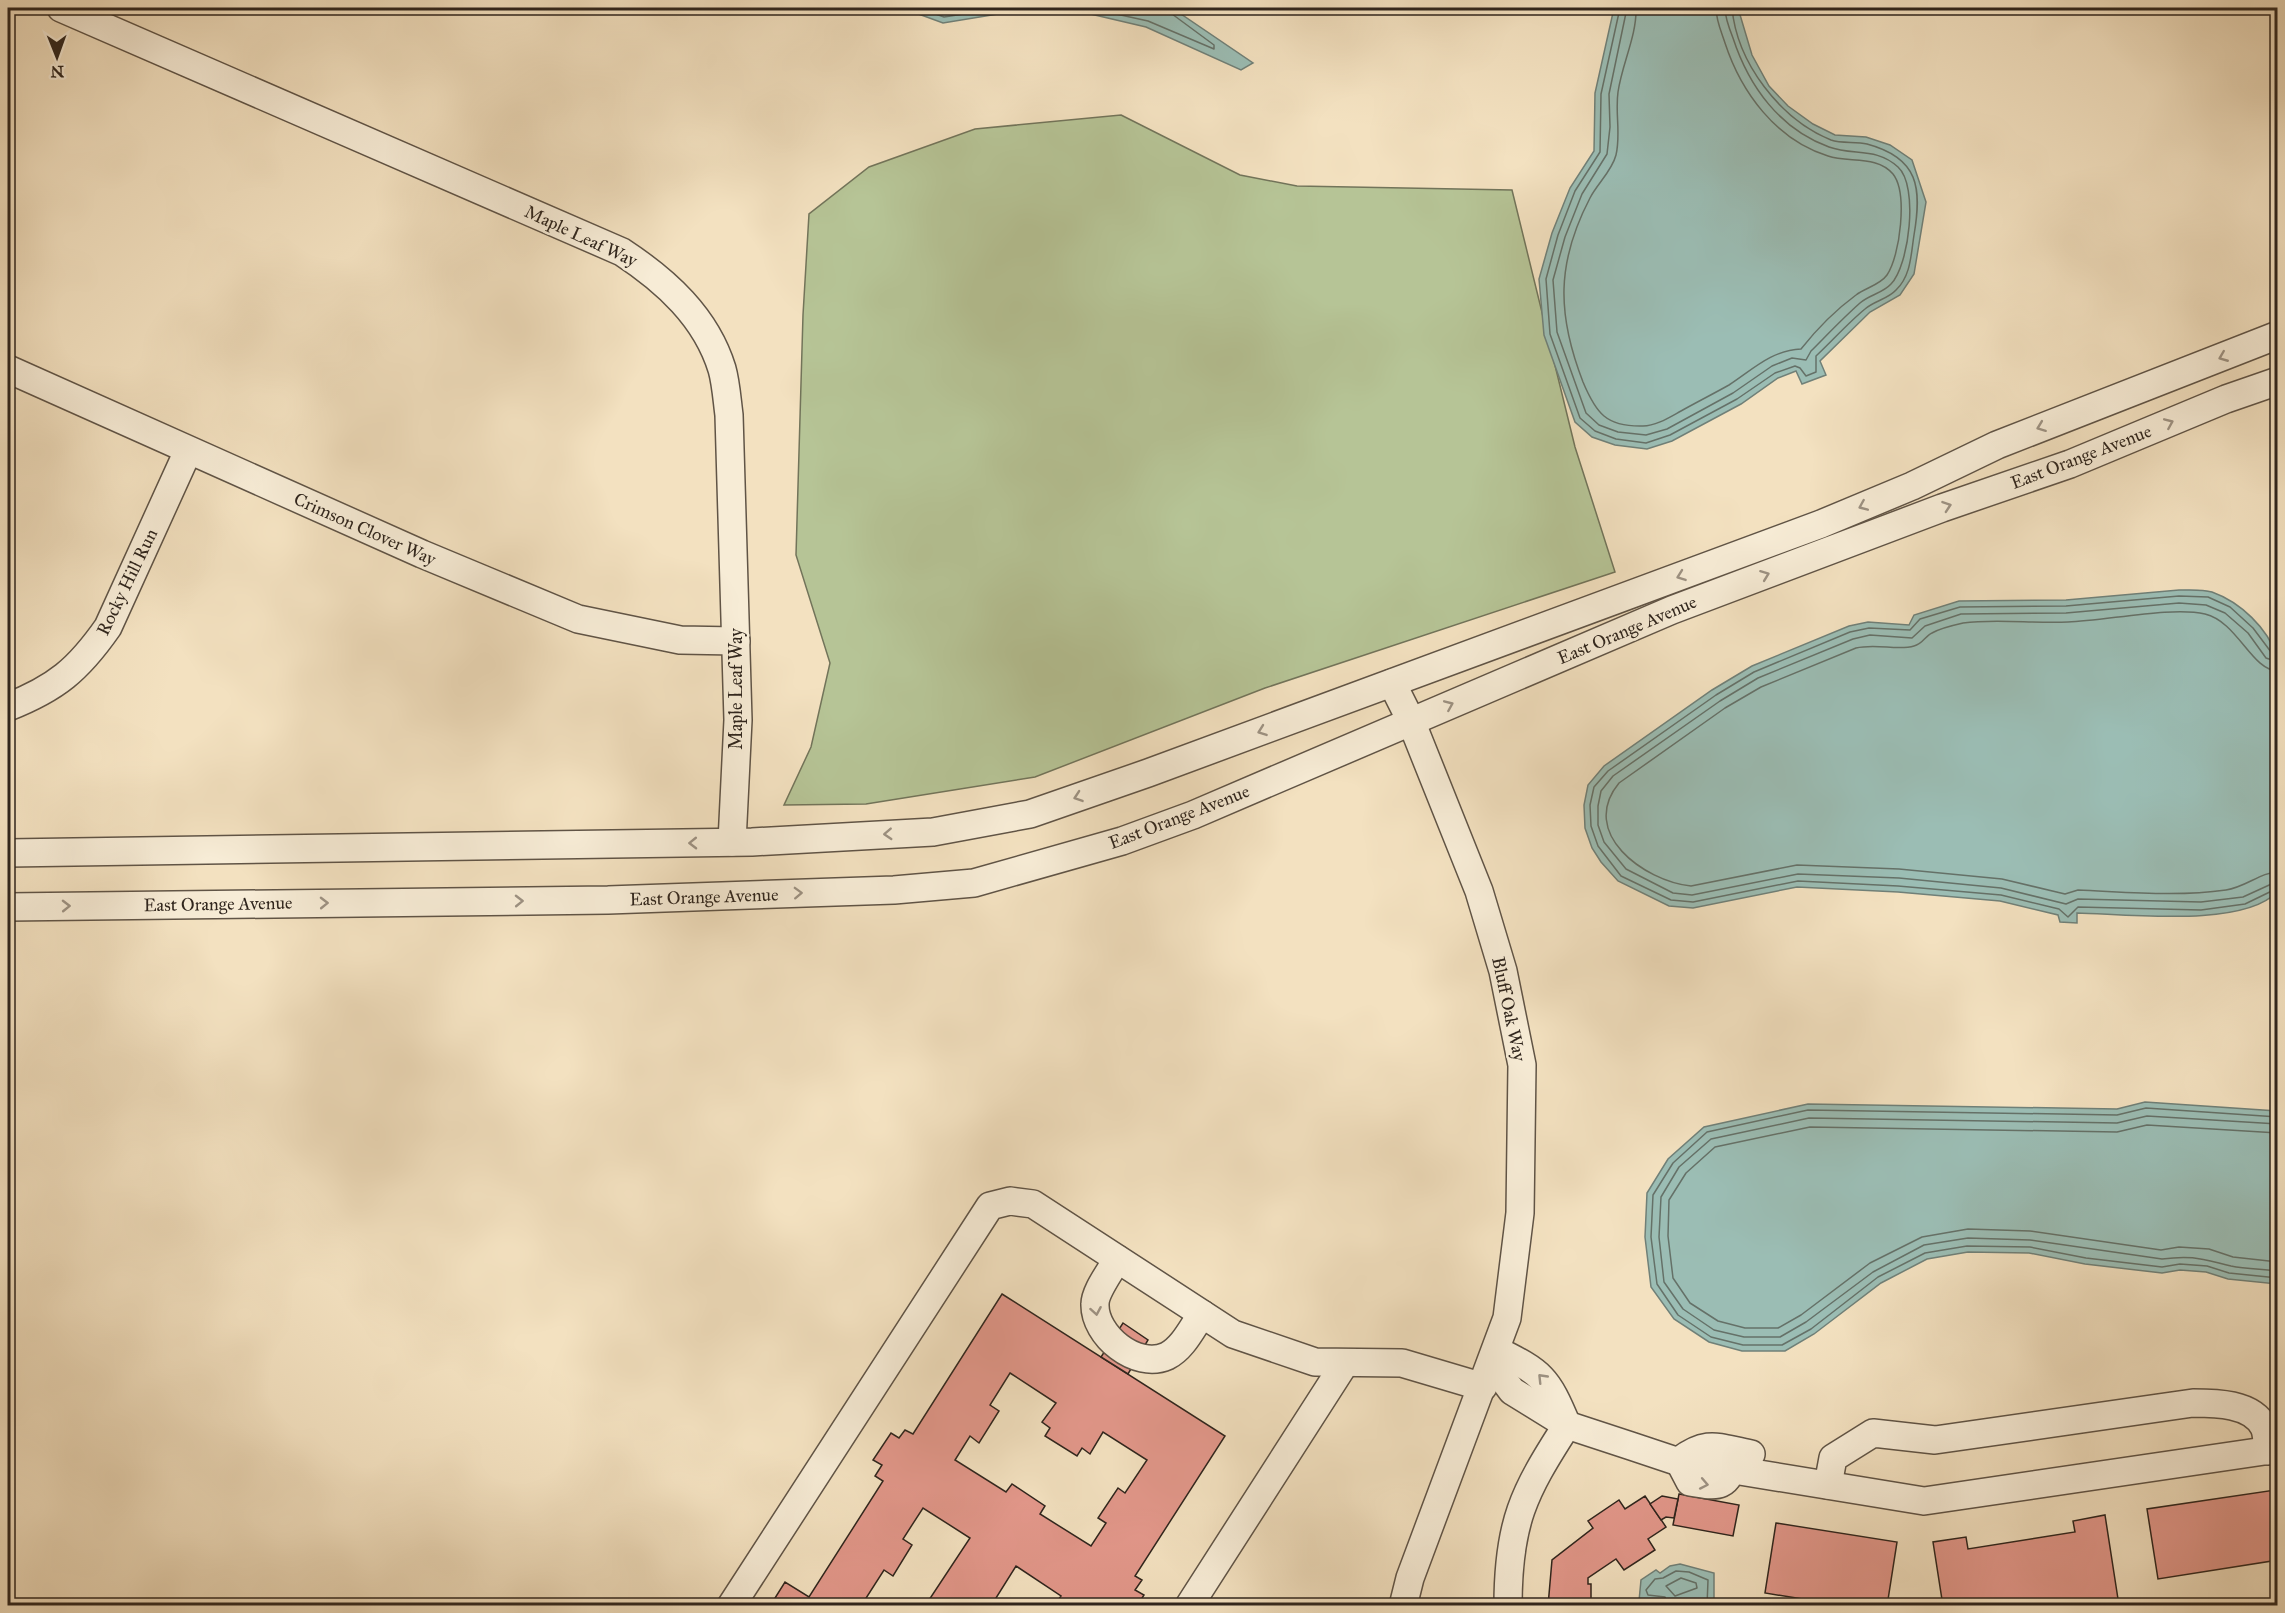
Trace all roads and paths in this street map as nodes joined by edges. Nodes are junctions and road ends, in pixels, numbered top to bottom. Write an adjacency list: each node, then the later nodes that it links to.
1 (61, 8): 6 (street, Maple Leaf Way)
2 (2277, 335): 7 (street, East Orange Avenue, one-way to 7)
3 (8, 369): 5 (street, Crimson Clover Way)
4 (2277, 381): 9 (street, East Orange Avenue, one-way to 4)
5 (188, 451): 6 (street, Crimson Clover Way); 8 (street, Rocky Hill Run)
6 (736, 641): 10 (street, Maple Leaf Way)
7 (1392, 683): 9 (street, Bluff Oak Way); 10 (street, East Orange Avenue, one-way to 10)
8 (8, 707)
9 (1411, 721): 12 (street, East Orange Avenue, one-way to 9); 16 (street, Bluff Oak Way)
10 (732, 842): 11 (street, East Orange Avenue, one-way to 11)
11 (8, 853)
12 (8, 907)
13 (1117, 1259): 14 (street); 14 (street, one-way to 14); 20 (street)
14 (1202, 1314): 15 (street)
15 (1345, 1363): 16 (street); 21 (street)
16 (1490, 1367): 17 (street); 22 (street, Bluff Oak Way)
17 (1567, 1425): 19 (street); 23 (street)
18 (2273, 1450): 19 (street); 19 (street)
19 (1828, 1485)
20 (730, 1605)
21 (1189, 1605)
22 (1403, 1605)
23 (1508, 1605)

